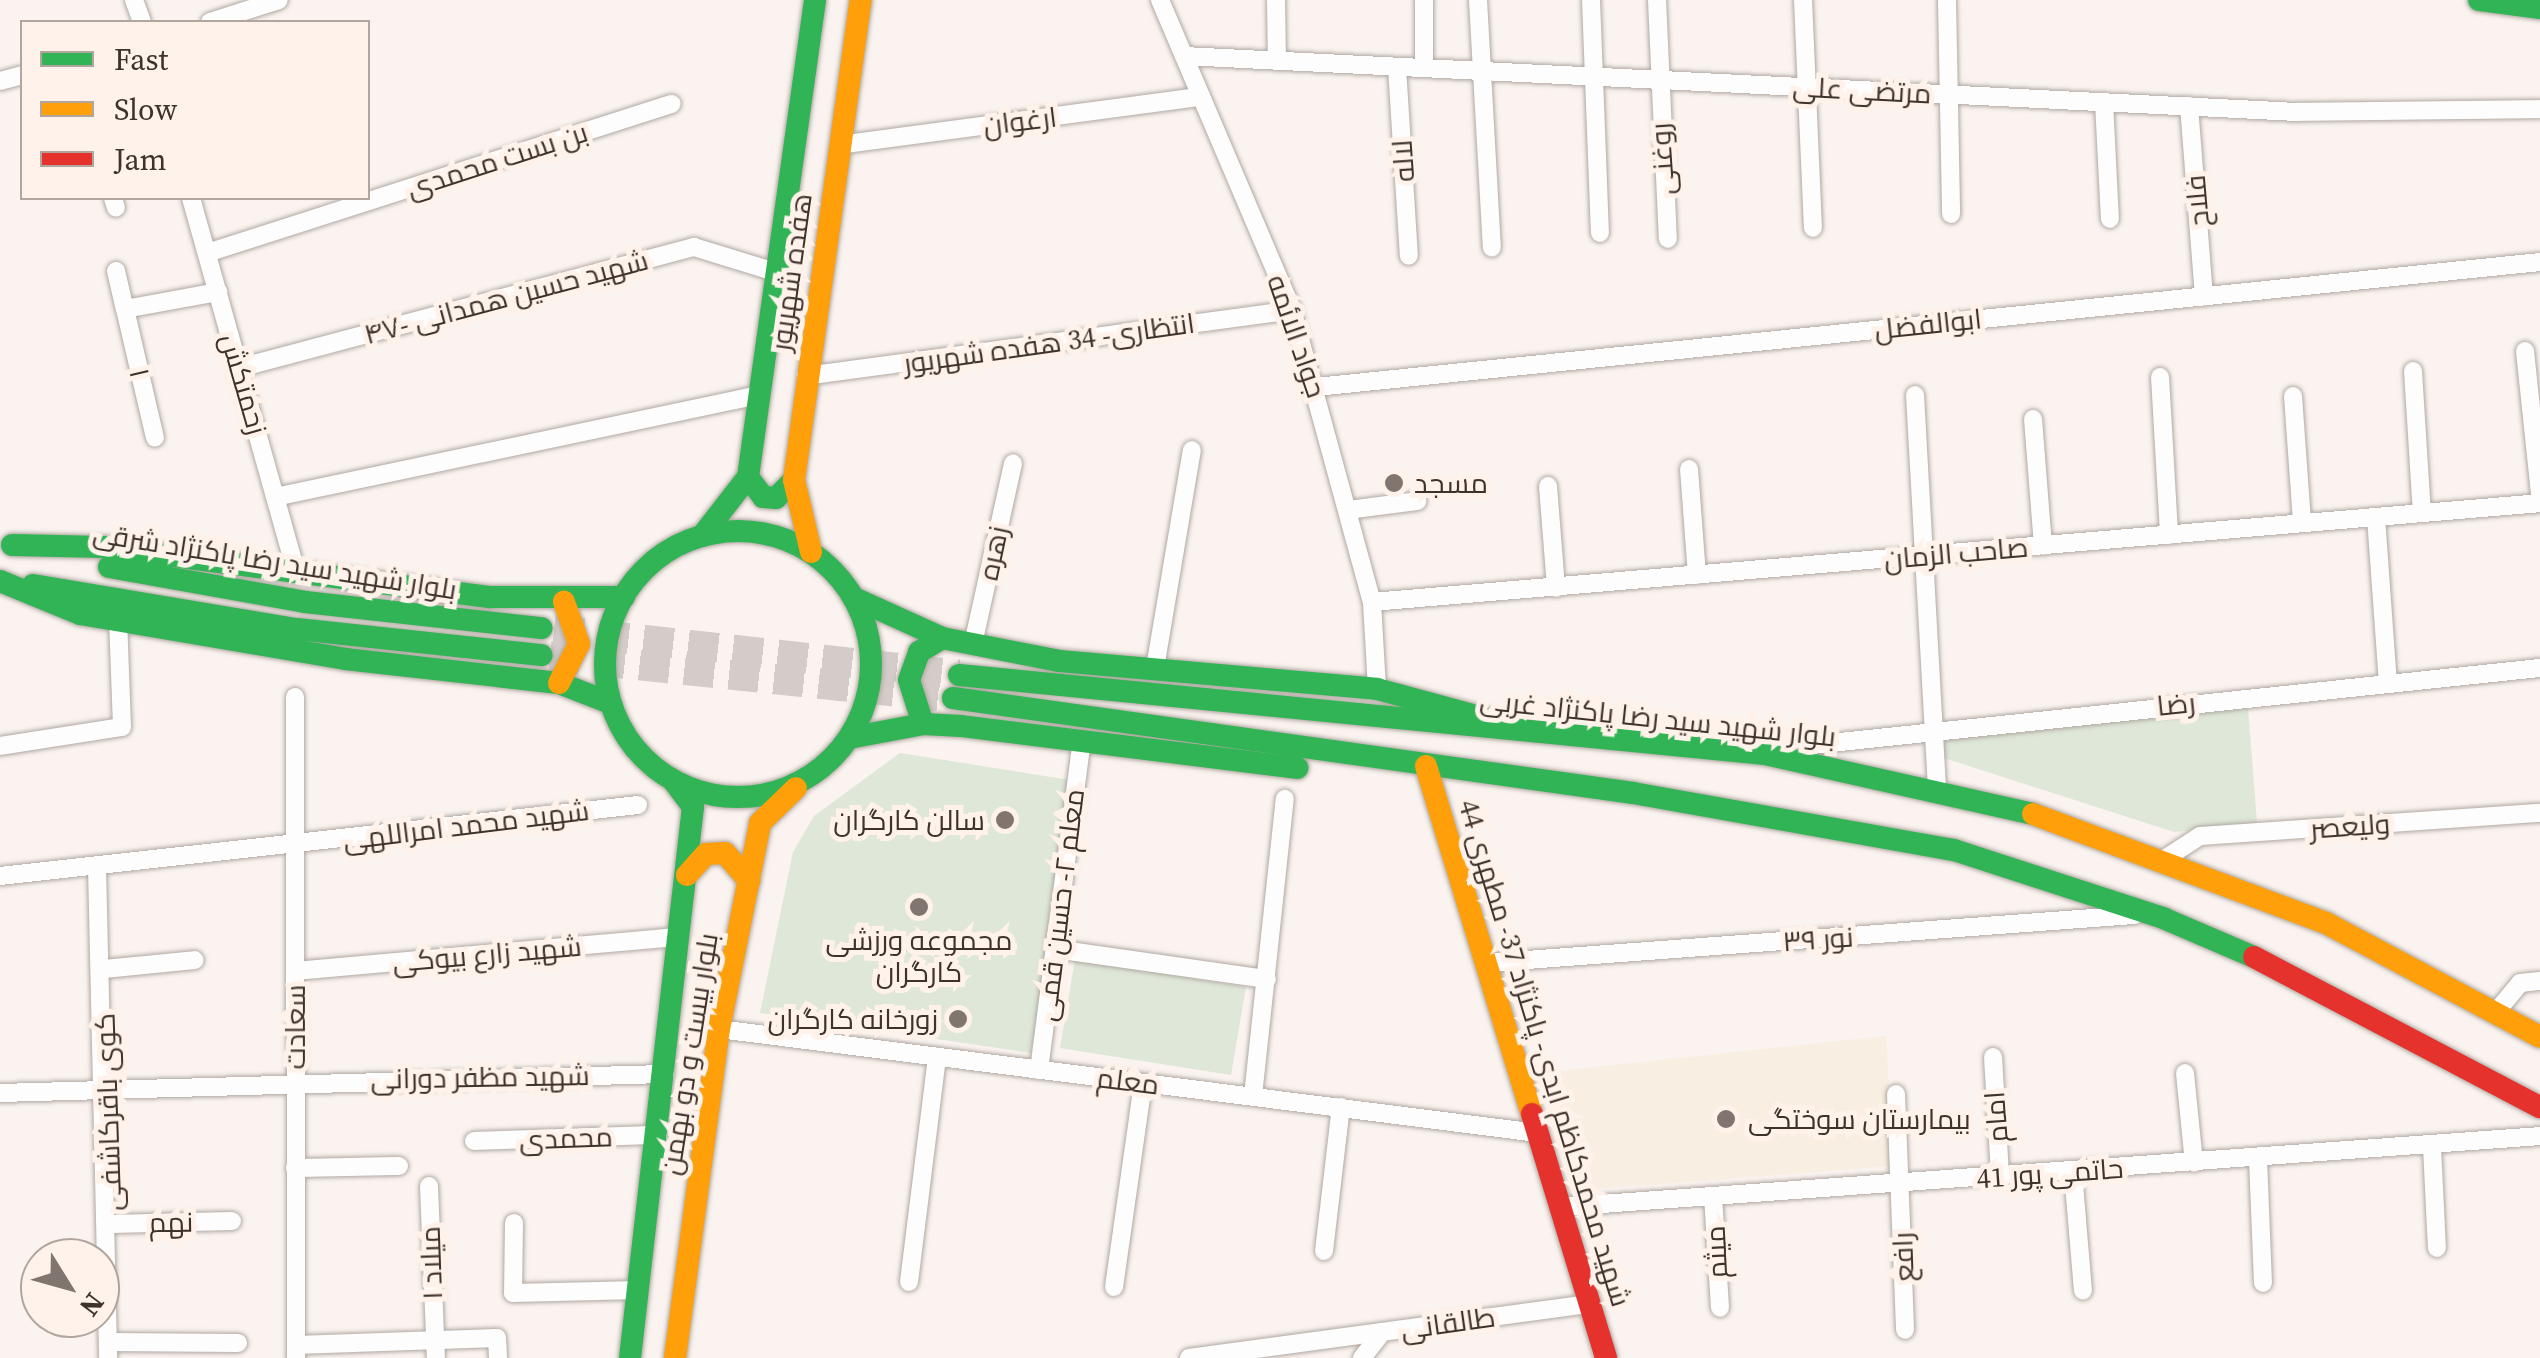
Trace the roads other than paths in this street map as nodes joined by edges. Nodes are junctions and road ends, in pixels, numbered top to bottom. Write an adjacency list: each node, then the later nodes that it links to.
1 (279, 0): 14 (street)
2 (815, 0): 41 (main road, هفده شهریور)
3 (861, 0): 29 (main road, هفده شهریور)
4 (1160, 0): 15 (street, جواد الائمه)
5 (1276, 0): 16 (street)
6 (1424, 0): 18 (street)
7 (1478, 0): 19 (street)
8 (1592, 0): 20 (street)
9 (1656, 0): 21 (street, روغنی)
10 (1803, 0): 22 (street)
11 (1947, 0): 23 (street)
12 (2480, 0): 13 (main road)
13 (2540, 8)
14 (216, 20)
15 (1184, 56): 16 (street, مرتضی علی); 24 (street, جواد الائمه)
16 (1277, 61): 17 (street, مرتضی علی)
17 (1397, 67): 18 (street, مرتضی علی); 38 (street, لاله)
18 (1424, 68): 19 (street, مرتضی علی)
19 (1479, 71): 20 (street, مرتضی علی); 36 (street)
20 (1594, 77): 21 (street, مرتضی علی); 34 (street)
21 (1656, 80): 22 (street, مرتضی علی); 35 (street, روغنی)
22 (1806, 88): 23 (street, مرتضی علی); 33 (street)
23 (1950, 94): 25 (street, مرتضی علی); 31 (street)
24 (1201, 97): 29 (street, ارغوان); 45 (street, جواد الائمه)
25 (2104, 102): 27 (street, مرتضی علی); 32 (street)
26 (672, 104): 37 (street, بن بست محمدی)
27 (2189, 106): 28 (street, مرتضی علی); 43 (street, فلاح)
28 (2540, 109)
29 (839, 145): 49 (main road, هفده شهریور)
30 (193, 200): 37 (street, زحمتکش)
31 (1952, 214)
32 (2110, 219)
33 (1813, 228)
34 (1600, 233)
35 (1668, 239)
36 (1492, 248)
37 (207, 252): 42 (street, زحمتکش)
38 (1409, 256)
39 (2540, 262): 43 (street, ابوالفضل)
40 (116, 271): 44 (street, ۱)
41 (772, 272): 47 (street, شهید حسین همدانی -۴۷); 53 (main road, هفده شهریور)
42 (218, 292): 44 (street); 47 (street, زحمتکش)
43 (2204, 296): 51 (street, ابوالفضل)
44 (125, 309): 56 (street, ۱)
45 (1292, 310): 49 (street, انتظاری- 34 هفده شهریور); 51 (street, جواد الائمه)
46 (2525, 350): 63 (street)
47 (239, 368): 64 (street, زحمتکش)
48 (2414, 371): 68 (street)
49 (806, 376): 61 (main road, هفده شهریور)
50 (2160, 377): 71 (street)
51 (1316, 386): 67 (street, جواد الائمه)
52 (1915, 395): 76 (street)
53 (756, 396): 60 (main road, هفده شهریور); 64 (street)
54 (2293, 396): 70 (street)
55 (2033, 419): 74 (street)
56 (155, 438)
57 (1192, 450): 90 (street)
58 (1013, 463): 88 (street, زهره)
59 (1689, 469): 78 (street)
60 (748, 477): 61 (main road); 72 (main road)
61 (794, 480): 75 (main road, هفده شهریور)
62 (1548, 486): 80 (street)
63 (2540, 493)
64 (276, 497): 77 (street, زحمتکش)
65 (1417, 501): 67 (street)
66 (2540, 504): 68 (street, صاحب الزمان)
67 (1348, 510): 84 (street, جواد الائمه)
68 (2422, 514): 69 (street, صاحب الزمان)
69 (2376, 518): 70 (street, صاحب الزمان); 93 (street)
70 (2302, 523): 71 (street, صاحب الزمان)
71 (2169, 535): 74 (street, صاحب الزمان)
72 (702, 536): 75 (main road); 81 (main road)
73 (6, 544): 77 (main road); 86 (main road, بلوار شهید سید رضا پاکنژاد شرقی)
74 (2043, 546): 76 (street, صاحب الزمان)
75 (811, 552): 82 (main road)
76 (1924, 556): 78 (street, صاحب الزمان); 99 (street)
77 (296, 571): 83 (main road)
78 (1697, 576): 80 (street, صاحب الزمان)
79 (0, 581): 85 (main road); 89 (main road, بلوار شهید سید رضا پاکنژاد شرقی)
80 (1556, 588): 84 (street, صاحب الزمان)
81 (624, 597): 83 (main road); 96 (main road)
82 (854, 598): 87 (main road); 100 (main road)
83 (564, 602): 92 (main road)
84 (1372, 602): 94 (street, جواد الائمه)
85 (118, 620): 92 (main road); 103 (street)
86 (542, 628)
87 (942, 638): 88 (main road); 97 (main road)
88 (973, 644): 90 (main road)
89 (542, 655)
90 (1155, 668): 94 (main road)
91 (2540, 668): 93 (street, رضا)
92 (559, 682): 96 (main road)
93 (2388, 683): 99 (street, رضا)
94 (1378, 689): 98 (main road)
95 (295, 697): 111 (street, سعادت)
96 (610, 703): 106 (main road)
97 (923, 724): 100 (main road); 101 (main road)
98 (1504, 728): 104 (main road, بلوار شهید سید رضا پاکنژاد غربی); 107 (main road, بلوار شهید سید رضا پاکنژاد غربی)
99 (1934, 728): 102 (street, رضا); 107 (street)
100 (849, 738): 105 (main road)
101 (1082, 741): 104 (main road); 119 (street, معلم ۲- حسین قمی)
102 (1812, 745)
103 (0, 746)
104 (1426, 766): 117 (main road); 121 (main road, شهید محمدکاظم ابدی- پاکنژاد 37- مطهری 44)
105 (806, 779): 106 (main road); 116 (main road, بلوار بیست و دو بهمن)
106 (674, 782): 114 (main road, بلوار بیست و دو بهمن)
107 (1937, 788): 112 (main road, بلوار شهید سید رضا پاکنژاد غربی)
108 (1285, 799): 124 (street)
109 (638, 805): 111 (street, شهید محمد امراللهی)
110 (2540, 813): 112 (street, ولیعصر)
111 (294, 846): 113 (street, شهید محمد امراللهی); 123 (street, سعادت)
112 (2166, 858): 126 (main road, بلوار شهید سید رضا پاکنژاد غربی)
113 (97, 866): 115 (street, شهید محمد امراللهی); 122 (street, کوی باقرکاشفی)
114 (687, 875): 116 (main road); 118 (main road, بلوار بیست و دو بهمن)
115 (0, 876)
116 (749, 881): 127 (main road, بلوار بیست و دو بهمن)
117 (2150, 914): 121 (street, نور ۳۹); 141 (main road)
118 (680, 937): 123 (street, شهید زارع بیوکی); 133 (main road, بلوار بیست و دو بهمن)
119 (1054, 949): 124 (street); 131 (street, معلم ۲- حسین قمی)
120 (194, 960): 122 (street)
121 (1486, 963): 142 (main road, شهید محمدکاظم ابدی- پاکنژاد 37- مطهری 44)
122 (104, 969): 136 (street, کوی باقرکاشفی)
123 (295, 971): 134 (street, سعادت)
124 (1267, 979): 139 (street)
125 (2540, 981): 126 (street)
126 (2496, 1012): 128 (main road, بلوار شهید سید رضا پاکنژاد غربی)
127 (719, 1030): 129 (street, معلم); 178 (main road, بلوار بیست و دو بهمن)
128 (2540, 1037)
129 (937, 1057): 131 (street, معلم); 162 (street)
130 (1992, 1057): 152 (street, امام)
131 (1039, 1070): 135 (street, معلم)
132 (2186, 1073): 148 (street)
133 (664, 1074): 134 (street, شهید مظفر دورانی); 143 (main road, بلوار بیست و دو بهمن)
134 (295, 1080): 136 (street, شهید مظفر دورانی); 150 (street, سعادت)
135 (1144, 1082): 139 (street, معلم); 164 (street)
136 (108, 1090): 137 (street, شهید مظفر دورانی); 159 (street, کوی باقرکاشفی)
137 (0, 1093)
138 (1896, 1094): 153 (street, رافع)
139 (1253, 1096): 140 (street, معلم)
140 (1341, 1107): 142 (street, معلم); 161 (street)
141 (2540, 1107)
142 (1538, 1133): 156 (main road, شهید محمدکاظم ابدی- پاکنژاد 37- مطهری 44)
143 (658, 1135): 145 (street, محمدی); 165 (main road, بلوار بیست و دو بهمن)
144 (2540, 1136): 146 (street, حاتمی پور 41)
145 (474, 1140)
146 (2432, 1147): 147 (street, حاتمی پور 41); 160 (street)
147 (2258, 1159): 148 (street, حاتمی پور 41); 163 (street)
148 (2194, 1163): 151 (street, حاتمی پور 41)
149 (399, 1166): 150 (street)
150 (296, 1168): 174 (street, سعادت)
151 (2073, 1172): 152 (street, حاتمی پور 41); 166 (street)
152 (2000, 1176): 153 (street, حاتمی پور 41)
153 (1901, 1183): 155 (street, حاتمی پور 41); 169 (street, رافع)
154 (429, 1186): 172 (street, میلاد ۱)
155 (1713, 1196): 156 (street, حاتمی پور 41); 168 (street, میثم)
156 (1560, 1207): 167 (main road, شهید محمدکاظم ابدی- پاکنژاد 37- مطهری 44)
157 (232, 1221): 159 (street, نهم)
158 (514, 1223): 165 (street)
159 (110, 1224): 173 (street, کوی باقرکاشفی)
160 (2437, 1248)
161 (1324, 1252)
162 (909, 1282)
163 (2263, 1283)
164 (1114, 1287)
165 (639, 1290): 177 (main road, بلوار بیست و دو بهمن)
166 (2083, 1291)
167 (1589, 1304): 170 (street, طالقانی); 181 (main road, شهید محمدکاظم ابدی- پاکنژاد 37- مطهری 44)
168 (1720, 1308)
169 (1905, 1330)
170 (1382, 1332): 175 (street, طالقانی); 180 (street)
171 (238, 1342): 173 (street)
172 (435, 1349): 174 (street); 176 (street)
173 (108, 1350)
174 (296, 1352)
175 (1264, 1353): 179 (street, طالقانی)
176 (498, 1358)
177 (630, 1358)
178 (674, 1358)
179 (1188, 1358)
180 (1362, 1358)
181 (1606, 1358)

